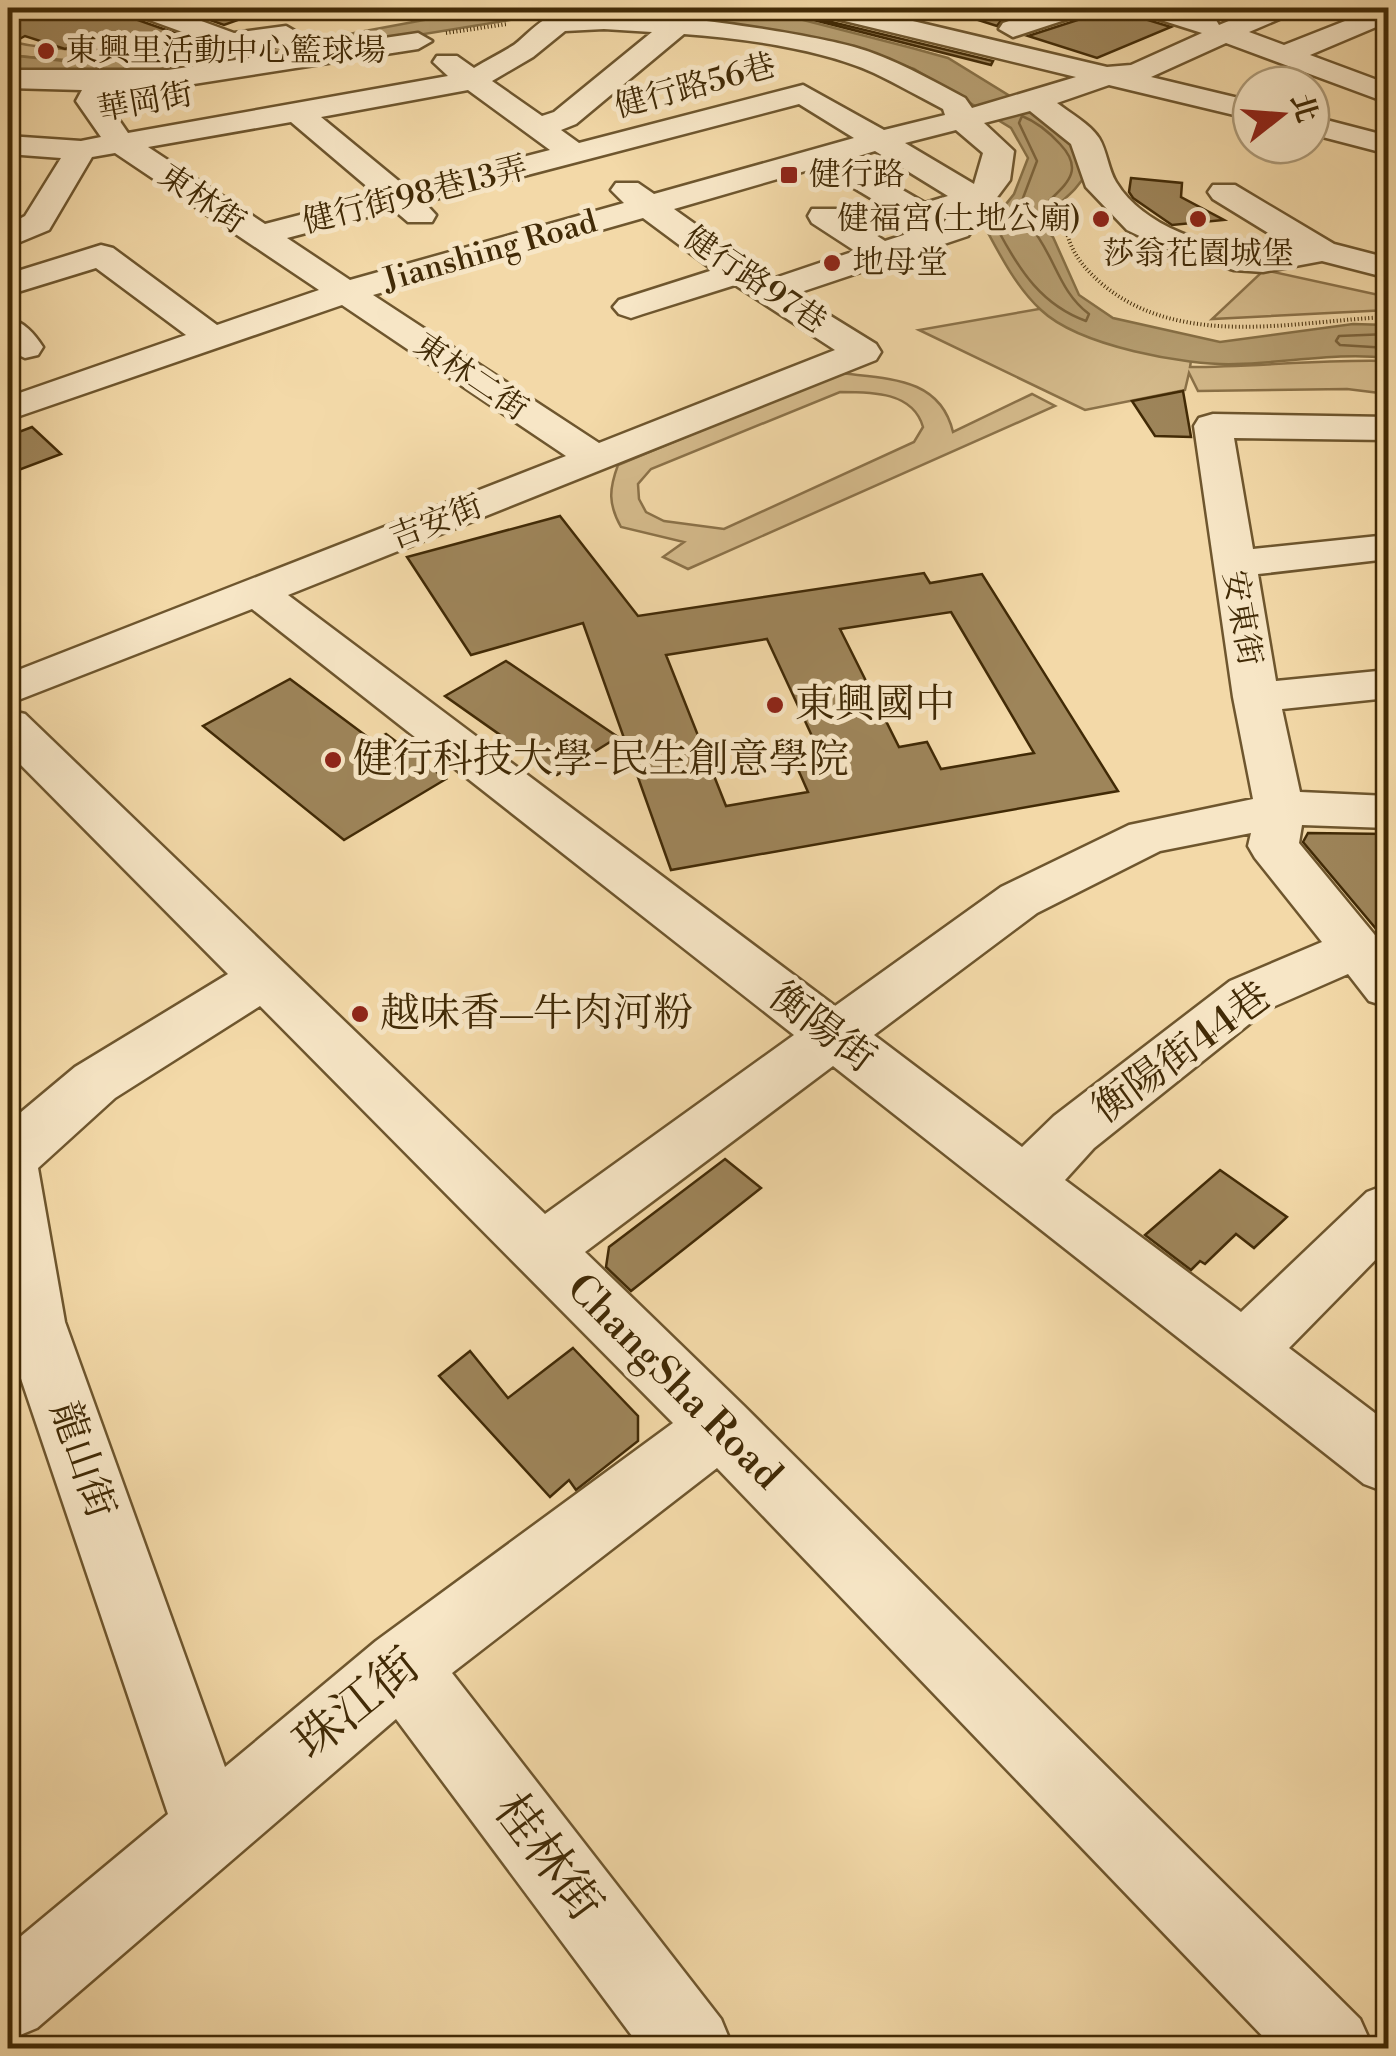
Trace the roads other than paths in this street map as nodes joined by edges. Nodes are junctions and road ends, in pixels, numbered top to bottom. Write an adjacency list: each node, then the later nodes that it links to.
1 (826, 8): 13 (street)
2 (1072, 8): 9 (street)
3 (1152, 8): 11 (street)
4 (1248, 8): 11 (street)
5 (1281, 8): 11 (street)
6 (155, 9): 10 (street)
7 (1388, 13): 12 (street)
8 (678, 25): 15 (street, 華岡街); 18 (street); 23 (street)
9 (1012, 29)
10 (308, 30)
11 (1216, 30): 12 (street); 13 (street)
12 (1285, 55): 17 (street)
13 (1112, 74): 20 (street); 21 (street)
14 (8, 79): 16 (street)
15 (472, 81): 16 (street, 健行路97巷); 22 (street, 華岡街); 25 (street, 健行路97巷)
16 (96, 91): 19 (street); 28 (street, 東林街)
17 (1388, 94)
18 (594, 95): 24 (street); 25 (street)
19 (8, 99)
20 (1032, 102): 23 (street, Jianshing Road); 41 (street)
21 (1231, 105)
22 (296, 111): 28 (street, 華岡街); 35 (street)
23 (971, 118): 27 (street, Jianshing Road); 36 (street)
24 (674, 126): 27 (street, 健行路56巷); 33 (street, 健行路56巷)
25 (539, 127): 33 (street, 健行路97巷)
26 (1331, 130): 29 (street)
27 (881, 140): 32 (street, Jianshing Road); 36 (street, 健行路56巷)
28 (119, 142): 31 (street, 華岡街); 40 (street, 東林街)
29 (1388, 145)
30 (8, 146): 31 (street, 華岡街)
31 (81, 150): 39 (street)
32 (823, 157): 36 (street); 37 (street, Jianshing Road)
33 (582, 158): 35 (street, 健行街98巷13弄); 37 (street, 健行路97巷)
34 (1224, 192): 41 (street)
35 (399, 198): 40 (street, 健行街98巷13弄); 43 (street)
36 (977, 200): 42 (street)
37 (648, 206): 43 (street, Jianshing Road); 45 (street, 健行路97巷)
38 (824, 216): 42 (street)
39 (22, 230)
40 (256, 236): 48 (street, 東林街)
41 (1322, 250): 44 (street)
42 (883, 255): 47 (street)
43 (472, 256): 48 (street, Jianshing Road)
44 (1388, 268)
45 (739, 273): 47 (street, 健行路97巷); 49 (street)
46 (8, 285): 50 (street)
47 (769, 291): 51 (street, 健行路97巷)
48 (346, 292): 50 (street, Jianshing Road); 54 (street, 東林二街)
49 (631, 307)
50 (214, 338): 52 (street, Jianshing Road)
51 (863, 352): 54 (street, 吉安街)
52 (8, 409)
53 (1388, 428): 56 (street, 安東街)
54 (597, 459): 57 (street, 吉安街)
55 (1388, 547): 56 (street)
56 (1233, 564): 60 (street, 安東街)
57 (257, 592): 59 (street, 吉安街); 66 (street, 衡陽街)
58 (1388, 684): 60 (street)
59 (8, 690)
60 (1256, 697): 62 (street, 安東街)
61 (8, 725): 65 (street, ChangSha Road)
62 (1280, 810): 63 (street); 64 (street, 安東街); 66 (street)
63 (1388, 812)
64 (1372, 968): 68 (street, 衡陽街44巷)
65 (265, 977): 67 (street, 龍山街); 70 (street, ChangSha Road)
66 (831, 1034): 68 (street, 衡陽街); 70 (street)
67 (8, 1161): 72 (street, 龍山街)
68 (1026, 1182): 71 (street, 衡陽街)
69 (1388, 1209): 71 (street)
70 (542, 1250): 73 (street, ChangSha Road)
71 (1244, 1350): 74 (street, 衡陽街)
72 (28, 1371): 76 (street, 龍山街)
73 (720, 1426): 75 (street, 珠江街); 79 (street, ChangSha Road)
74 (1388, 1462)
75 (402, 1668): 76 (street, 珠江街); 78 (street, 桂林街)
76 (212, 1824): 77 (street, 珠江街)
77 (8, 1999)
78 (692, 2048)
79 (1331, 2048)

